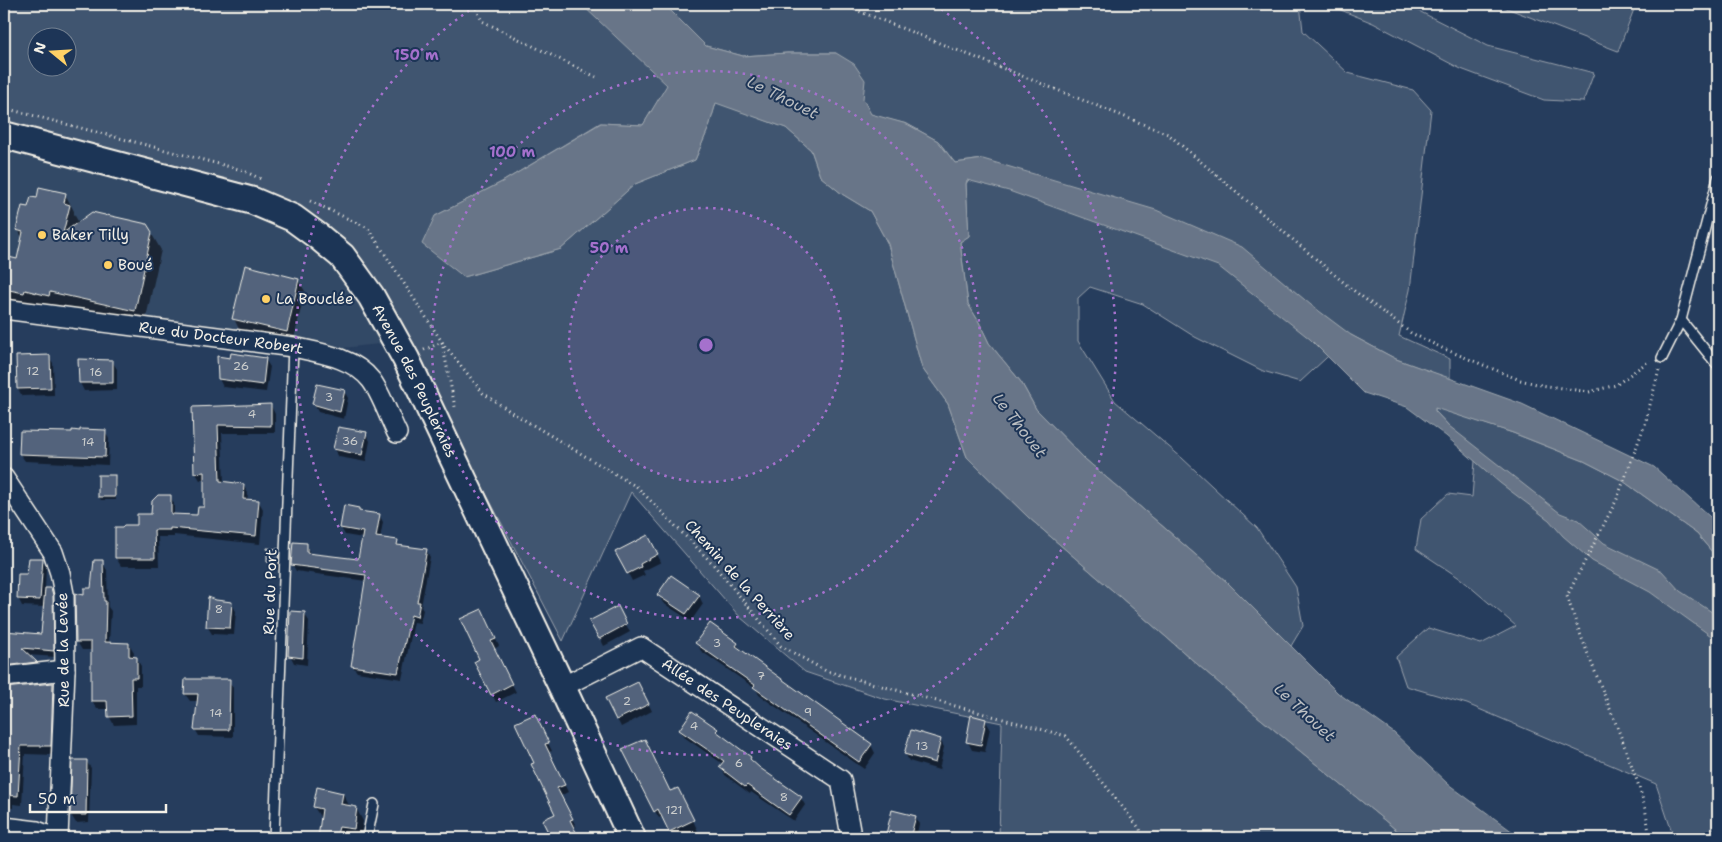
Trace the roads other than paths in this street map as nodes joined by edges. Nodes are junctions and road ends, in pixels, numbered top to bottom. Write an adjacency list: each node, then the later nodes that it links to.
1 (4, 134): 12 (street, Avenue des Peupleraies)
2 (1718, 178): 4 (lane)
3 (4, 309): 5 (street, Rue du Docteur Robert)
4 (1681, 320): 6 (lane); 7 (lane)
5 (293, 347): 8 (street, Rue du Docteur Robert); 17 (lane, Rue du Port)
6 (1662, 358)
7 (1718, 366)
8 (397, 433)
9 (4, 478): 10 (street, Rue de la Levée)
10 (65, 670): 11 (street); 16 (street, Rue de la Levée)
11 (4, 678)
12 (562, 687): 15 (street, Allée des Peupleraies); 19 (street, Avenue des Peupleraies)
13 (374, 804): 18 (lane)
14 (14, 831): 16 (street)
15 (851, 836)
16 (57, 838)
17 (274, 838)
18 (367, 838)
19 (632, 838)

